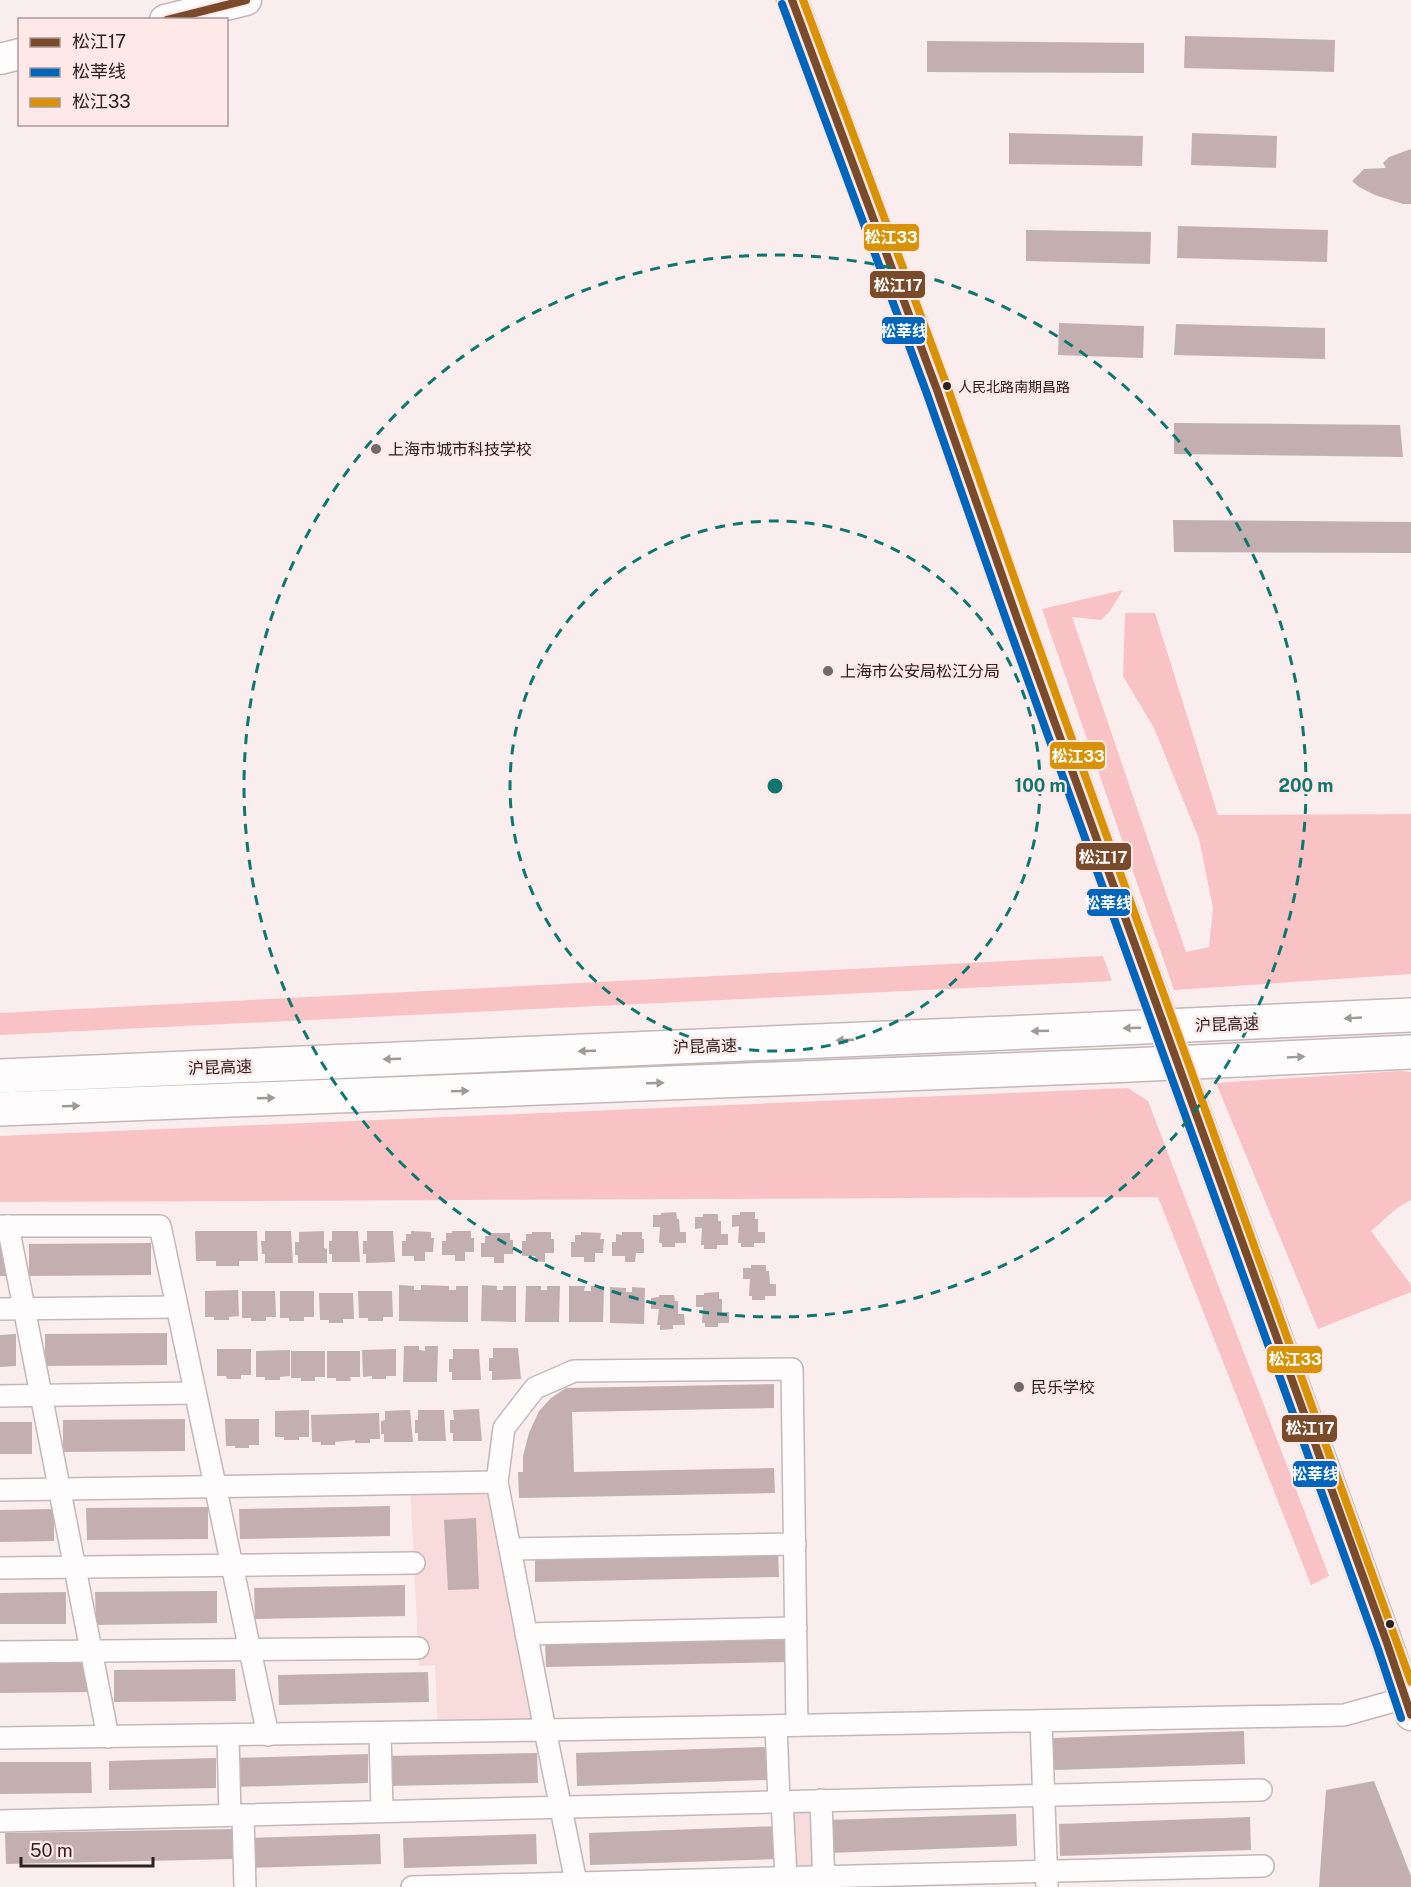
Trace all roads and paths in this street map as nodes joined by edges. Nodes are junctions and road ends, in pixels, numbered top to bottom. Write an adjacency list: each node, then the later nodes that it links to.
1 (246, 0): 3 (main road)
2 (792, 0): 33 (main road)
3 (173, 18)
4 (18, 54): 5 (main road)
5 (0, 59)
6 (1411, 1016): 8 (highway, 沪昆高速, one-way to 8, bridge)
7 (1411, 1052): 9 (highway, 沪昆高速, one-way to 7, bridge)
8 (3, 1076)
9 (6, 1108)
10 (4, 1226): 11 (street); 12 (street)
11 (177, 1307): 12 (street); 14 (street)
12 (24, 1309): 13 (street); 16 (street)
13 (0, 1310)
14 (195, 1393): 16 (street); 18 (street)
15 (0, 1396): 16 (street)
16 (41, 1396): 20 (street)
17 (496, 1482): 18 (street); 21 (street); 22 (street)
18 (215, 1486): 20 (street); 24 (street)
19 (0, 1490): 20 (street)
20 (60, 1490): 25 (street)
21 (795, 1544): 22 (street); 27 (street)
22 (510, 1549): 28 (street)
23 (414, 1563): 24 (street)
24 (232, 1565): 25 (street); 30 (street)
25 (75, 1567): 26 (street); 32 (street)
26 (0, 1568)
27 (796, 1628): 28 (street); 35 (street)
28 (526, 1634): 36 (street)
29 (418, 1647): 30 (street)
30 (250, 1650): 32 (street); 38 (street)
31 (0, 1652): 32 (street)
32 (92, 1652): 40 (street)
33 (1408, 1707): 34 (street)
34 (1041, 1721): 35 (street); 43 (street)
35 (787, 1726): 36 (street); 45 (street)
36 (545, 1730): 37 (street); 46 (street)
37 (380, 1733): 38 (street); 47 (street)
38 (268, 1735): 39 (street)
39 (228, 1736): 40 (street); 48 (street)
40 (108, 1737): 41 (street)
41 (0, 1738)
42 (1261, 1790): 43 (street)
43 (1044, 1795): 44 (street); 52 (street)
44 (821, 1800): 45 (street); 53 (street)
45 (781, 1801): 46 (street); 51 (street)
46 (560, 1807): 47 (street); 54 (street)
47 (382, 1811): 48 (street)
48 (236, 1815): 49 (street); 55 (street)
49 (0, 1821)
50 (1263, 1866): 52 (street)
51 (786, 1877): 53 (street); 54 (street)
52 (1047, 1879): 53 (street)
53 (824, 1882)
54 (576, 1885): 56 (street)
55 (244, 1887)
56 (411, 1887)

